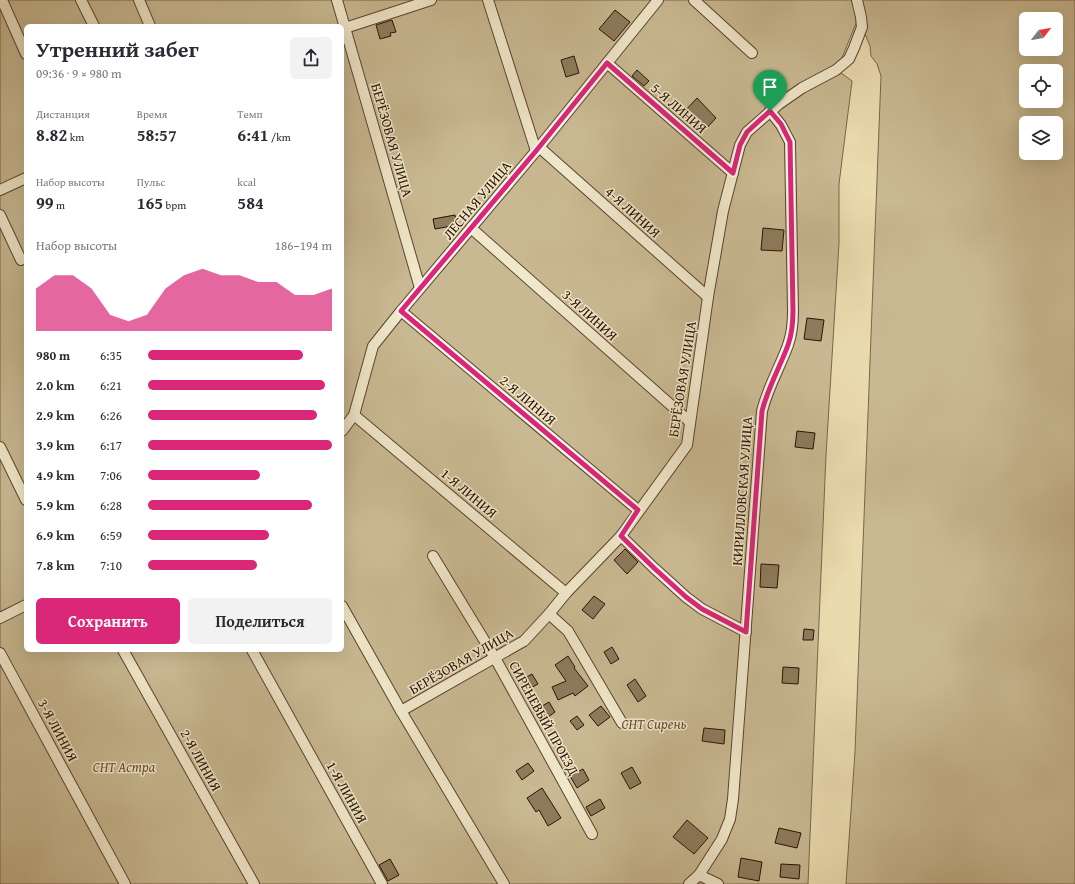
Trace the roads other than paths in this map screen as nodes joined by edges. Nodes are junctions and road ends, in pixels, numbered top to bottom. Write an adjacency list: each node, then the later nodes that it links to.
1 (2, 0): 17 (street)
2 (81, 0): 12 (street)
3 (139, 0): 13 (street)
4 (337, 0): 14 (street, БЕРЁЗОВАЯ УЛИЦА)
5 (431, 0): 15 (street)
6 (488, 0): 21 (street)
7 (646, 0): 11 (street)
8 (658, 0): 11 (street, ЛЕСНАЯ УЛИЦА)
9 (694, 0): 18 (street)
10 (857, 0): 20 (street, БЕРЁЗОВАЯ УЛИЦА)
11 (650, 10): 19 (street, ЛЕСНАЯ УЛИЦА)
12 (93, 24)
13 (149, 24)
14 (342, 24)
15 (344, 29)
16 (344, 32): 28 (street, БЕРЁЗОВАЯ УЛИЦА)
17 (24, 50)
18 (752, 53)
19 (607, 63): 21 (street, ЛЕСНАЯ УЛИЦА); 22 (street, 5-Я ЛИНИЯ)
20 (770, 111): 22 (street, БЕРЁЗОВАЯ УЛИЦА); 44 (street, КИРИЛЛОВСКАЯ УЛИЦА)
21 (538, 149): 26 (street, ЛЕСНАЯ УЛИЦА); 29 (street, 4-Я ЛИНИЯ)
22 (733, 173): 29 (street, БЕРЁЗОВАЯ УЛИЦА)
23 (24, 179): 24 (street)
24 (0, 190)
25 (0, 215): 27 (street)
26 (472, 228): 28 (street, ЛЕСНАЯ УЛИЦА); 32 (street, 3-Я ЛИНИЯ)
27 (21, 260)
28 (420, 288): 30 (street, ЛЕСНАЯ УЛИЦА)
29 (708, 297): 32 (street, БЕРЁЗОВАЯ УЛИЦА)
30 (401, 311): 31 (street, ЛЕСНАЯ УЛИЦА); 36 (street, 2-Я ЛИНИЯ)
31 (354, 415): 33 (street, ЛЕСНАЯ УЛИЦА); 39 (street, 1-Я ЛИНИЯ)
32 (690, 422): 36 (street, БЕРЁЗОВАЯ УЛИЦА)
33 (344, 428)
34 (0, 447): 35 (street)
35 (24, 496)
36 (638, 510): 37 (street, БЕРЁЗОВАЯ УЛИЦА)
37 (621, 536): 39 (street, БЕРЁЗОВАЯ УЛИЦА); 44 (street)
38 (433, 556): 48 (street, СИРЕНЕВЫЙ ПРОЕЗД)
39 (566, 594): 42 (street, БЕРЁЗОВАЯ УЛИЦА)
40 (24, 606): 43 (street)
41 (344, 610): 49 (street)
42 (549, 614): 48 (street, БЕРЁЗОВАЯ УЛИЦА); 50 (street)
43 (0, 618)
44 (746, 632): 52 (street, КИРИЛЛОВСКАЯ УЛИЦА)
45 (125, 652): 54 (street, 2-Я ЛИНИЯ)
46 (253, 652): 55 (street, 1-Я ЛИНИЯ)
47 (0, 653): 53 (street, 3-Я ЛИНИЯ)
48 (495, 658): 49 (street, БЕРЁЗОВАЯ УЛИЦА); 51 (street, СИРЕНЕВЫЙ ПРОЕЗД)
49 (401, 711): 56 (street)
50 (622, 723)
51 (592, 834)
52 (699, 875): 57 (street, КИРИЛЛОВСКАЯ УЛИЦА); 58 (street)
53 (125, 884)
54 (254, 884)
55 (382, 884)
56 (504, 884)
57 (689, 884)
58 (718, 884)

